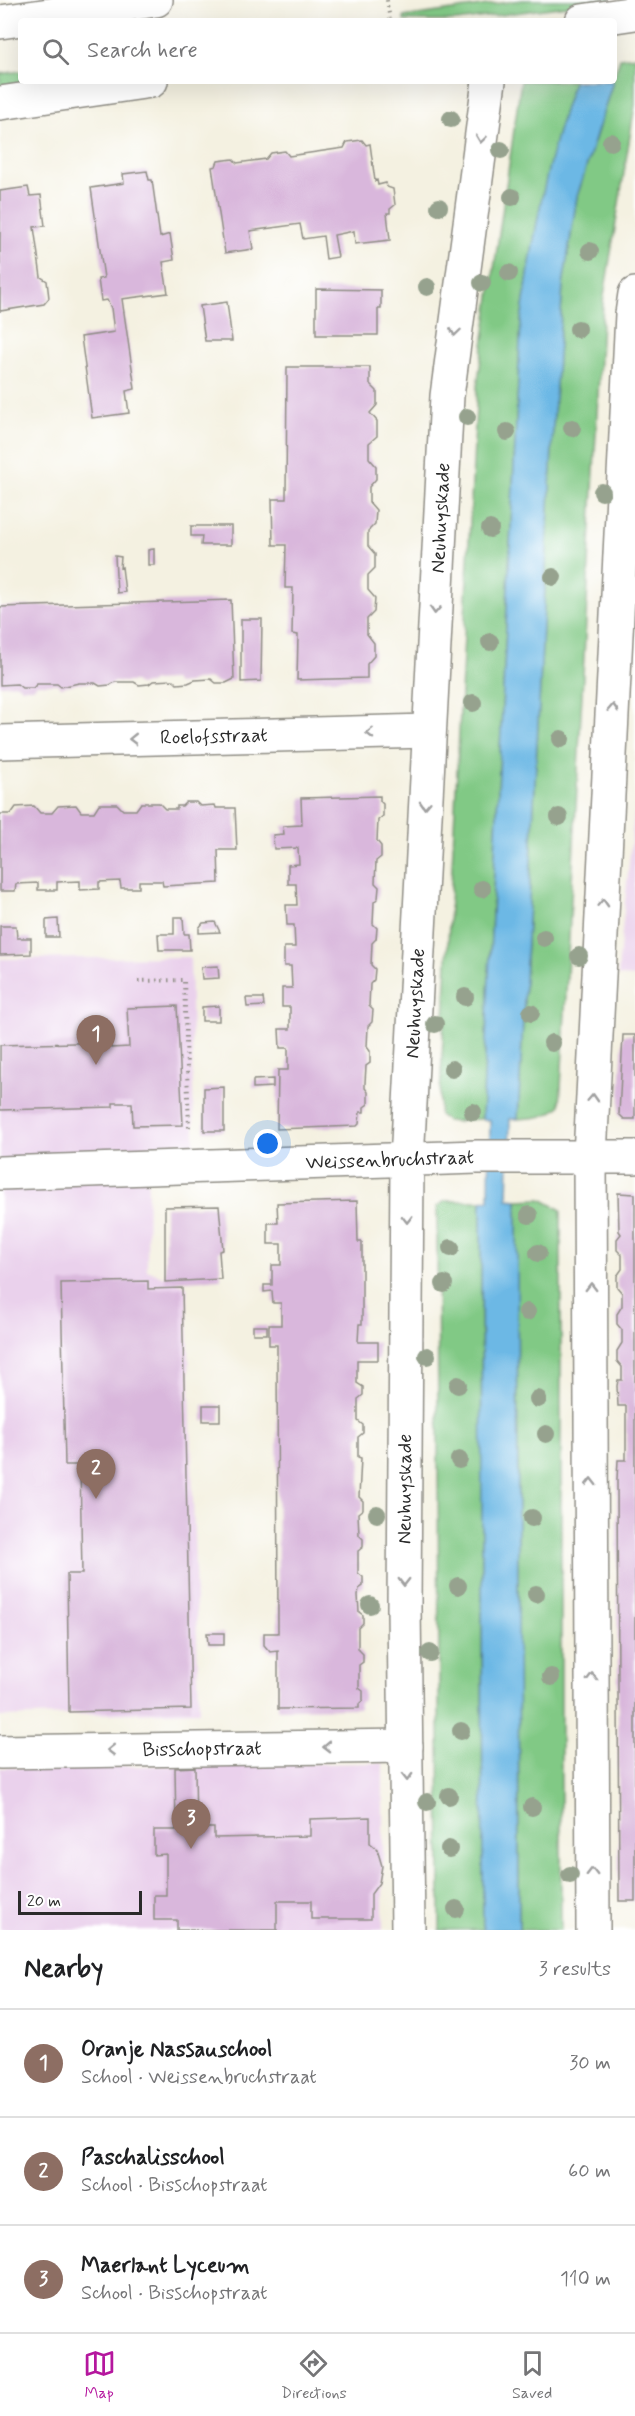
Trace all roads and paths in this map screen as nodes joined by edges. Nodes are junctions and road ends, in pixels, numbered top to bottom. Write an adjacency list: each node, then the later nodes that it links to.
1 (156, 0): 4 (street)
2 (387, 0): 5 (path)
3 (635, 13): 6 (street)
4 (28, 18)
5 (390, 18)
6 (602, 18)
7 (18, 19): 8 (street)
8 (0, 22)
9 (130, 84): 11 (street)
10 (489, 84): 13 (street, Neuhuyskade, one-way to 13)
11 (0, 103)
12 (635, 294): 16 (street, one-way to 12)
13 (429, 732): 14 (street, Roelofsstraat, one-way to 14); 18 (street, Neuhuyskade, one-way to 18)
14 (0, 742)
15 (138, 981): 19 (path)
16 (590, 1156): 17 (street, Weissenbruchstraat); 18 (street, Weissenbruchstraat); 24 (street, one-way to 16)
17 (635, 1157)
18 (407, 1161): 19 (street, Weissenbruchstraat); 21 (street, Neuhuyskade, one-way to 21)
19 (190, 1167): 20 (street, Weissenbruchstraat)
20 (0, 1173)
21 (406, 1746): 22 (street, Bisschopstraat, one-way to 22); 23 (street, Neuhuyskade, one-way to 23)
22 (0, 1752)
23 (408, 1930)
24 (592, 1930)

